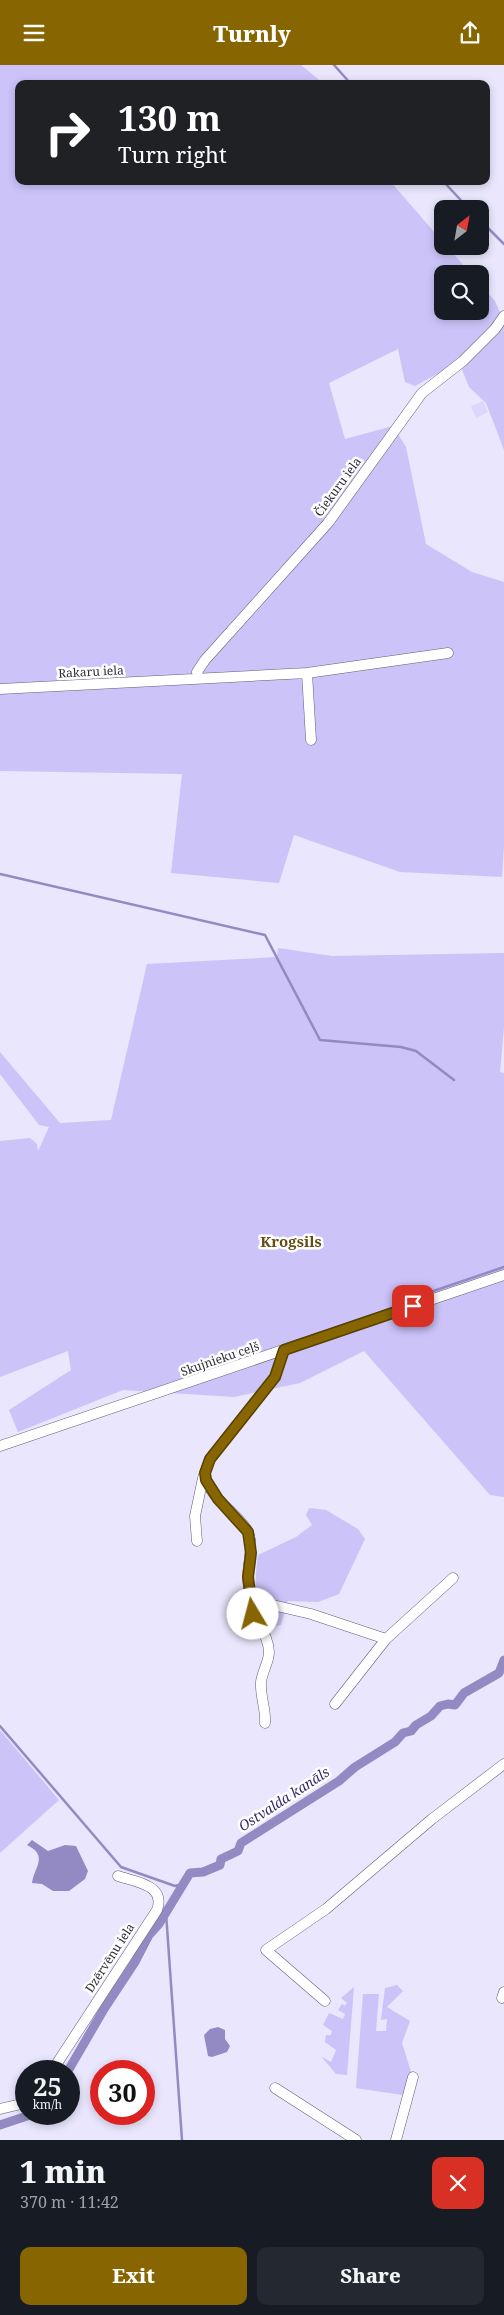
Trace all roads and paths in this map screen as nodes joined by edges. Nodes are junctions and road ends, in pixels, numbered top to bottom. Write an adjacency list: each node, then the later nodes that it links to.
1 (504, 316): 4 (street, Čiekuru iela)
2 (448, 653): 3 (street, Rakaru iela)
3 (307, 673): 4 (street, Rakaru iela); 6 (street)
4 (198, 678): 5 (street, Rakaru iela)
5 (0, 689)
6 (311, 740)
7 (504, 1275): 8 (street, Skujnieku ceļš)
8 (284, 1350): 9 (street, Skujnieku ceļš); 10 (street)
9 (0, 1446)
10 (205, 1473): 11 (street); 13 (street)
11 (196, 1541)
12 (453, 1578): 14 (street)
13 (251, 1600): 14 (street); 16 (street)
14 (386, 1639): 15 (street)
15 (335, 1704)
16 (265, 1723)
17 (504, 1764): 19 (street)
18 (118, 1876): 20 (street, Dzērvēnu iela)
19 (325, 2001)
20 (59, 2060)
21 (413, 2077): 26 (street)
22 (276, 2088): 25 (street)
23 (15, 2106): 24 (street)
24 (0, 2109)
25 (356, 2140)
26 (396, 2140)

